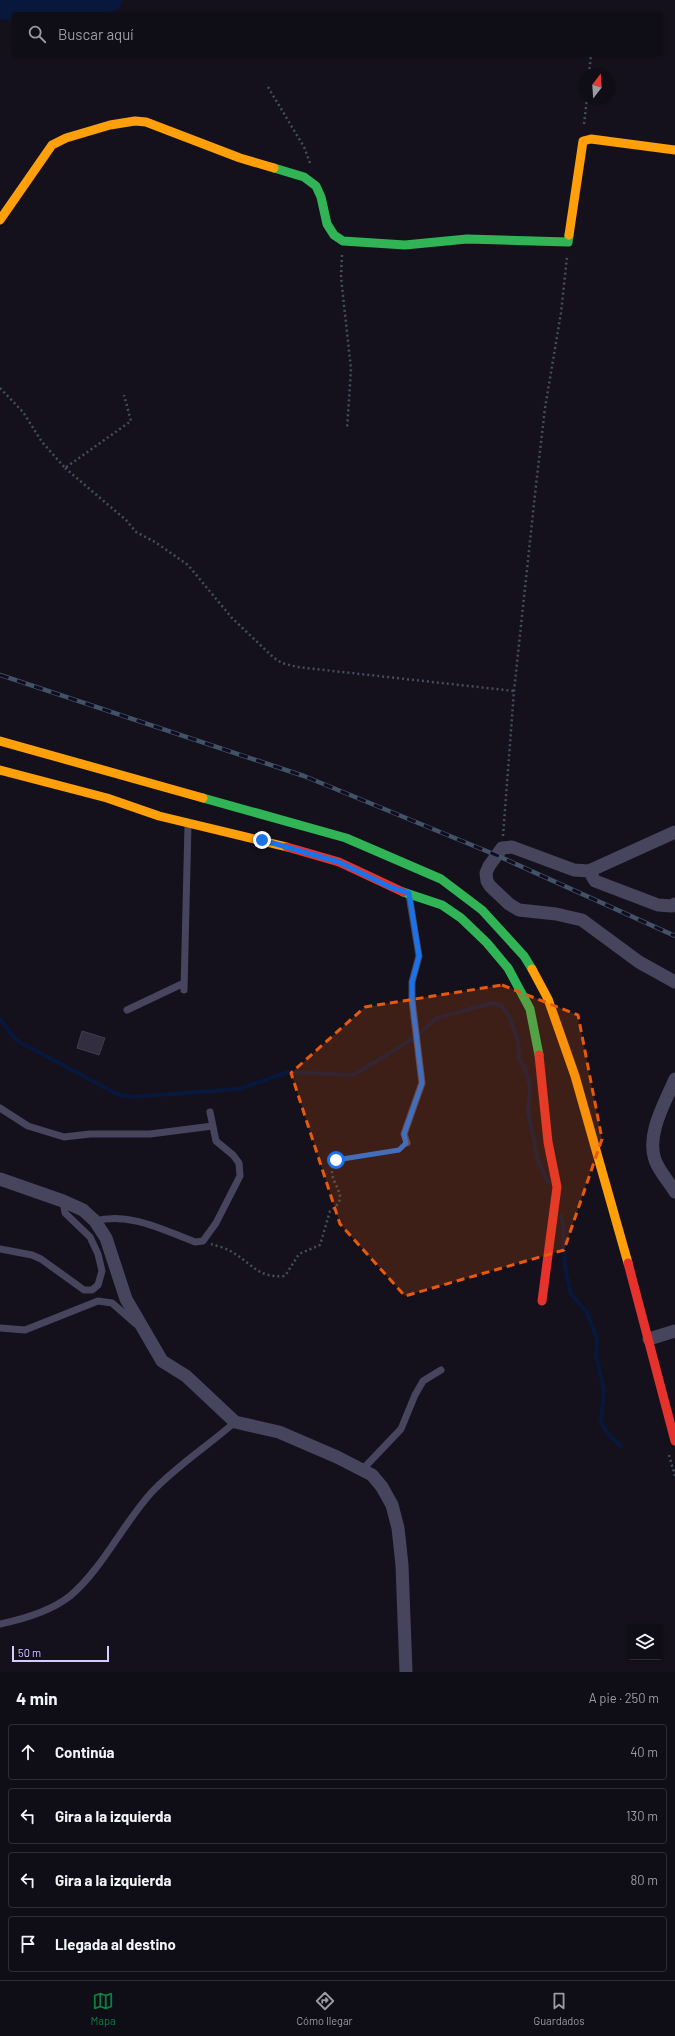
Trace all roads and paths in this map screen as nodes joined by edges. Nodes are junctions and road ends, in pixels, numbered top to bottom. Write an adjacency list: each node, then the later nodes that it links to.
1 (590, 56): 2 (path)
2 (589, 68)
3 (268, 87): 7 (path)
4 (586, 104): 5 (path)
5 (583, 141): 6 (street); 10 (street)
6 (675, 150)
7 (304, 177): 8 (street); 9 (street)
8 (0, 220)
9 (343, 241): 10 (street); 13 (path)
10 (568, 242): 15 (path)
11 (0, 388): 14 (path)
12 (124, 395): 14 (path)
13 (347, 429)
14 (65, 468): 15 (path)
15 (514, 691): 20 (path)
16 (0, 740): 41 (street)
17 (0, 770): 18 (street)
18 (188, 824): 22 (street); 25 (lane)
19 (675, 832): 21 (street)
20 (502, 848): 21 (street); 24 (street)
21 (589, 871): 23 (street)
22 (409, 893): 30 (lane); 37 (street)
23 (675, 904)
24 (675, 982)
25 (127, 1010)
26 (675, 1079): 32 (street)
27 (0, 1108): 29 (lane)
28 (210, 1112): 29 (lane)
29 (213, 1126): 35 (lane)
30 (406, 1143): 35 (path)
31 (0, 1180): 33 (street)
32 (675, 1192)
33 (64, 1201): 34 (street); 36 (lane)
34 (95, 1221): 35 (lane); 39 (street)
35 (203, 1241)
36 (0, 1249)
37 (542, 1300)
38 (0, 1328): 39 (lane)
39 (142, 1328): 44 (street)
40 (675, 1331): 41 (street)
41 (649, 1339): 43 (street); 45 (street)
42 (441, 1370): 47 (lane)
43 (675, 1419)
44 (235, 1422): 47 (street); 49 (lane)
45 (675, 1441)
46 (669, 1453): 48 (path)
47 (362, 1470): 50 (street)
48 (675, 1476)
49 (0, 1624)
50 (406, 1672)

